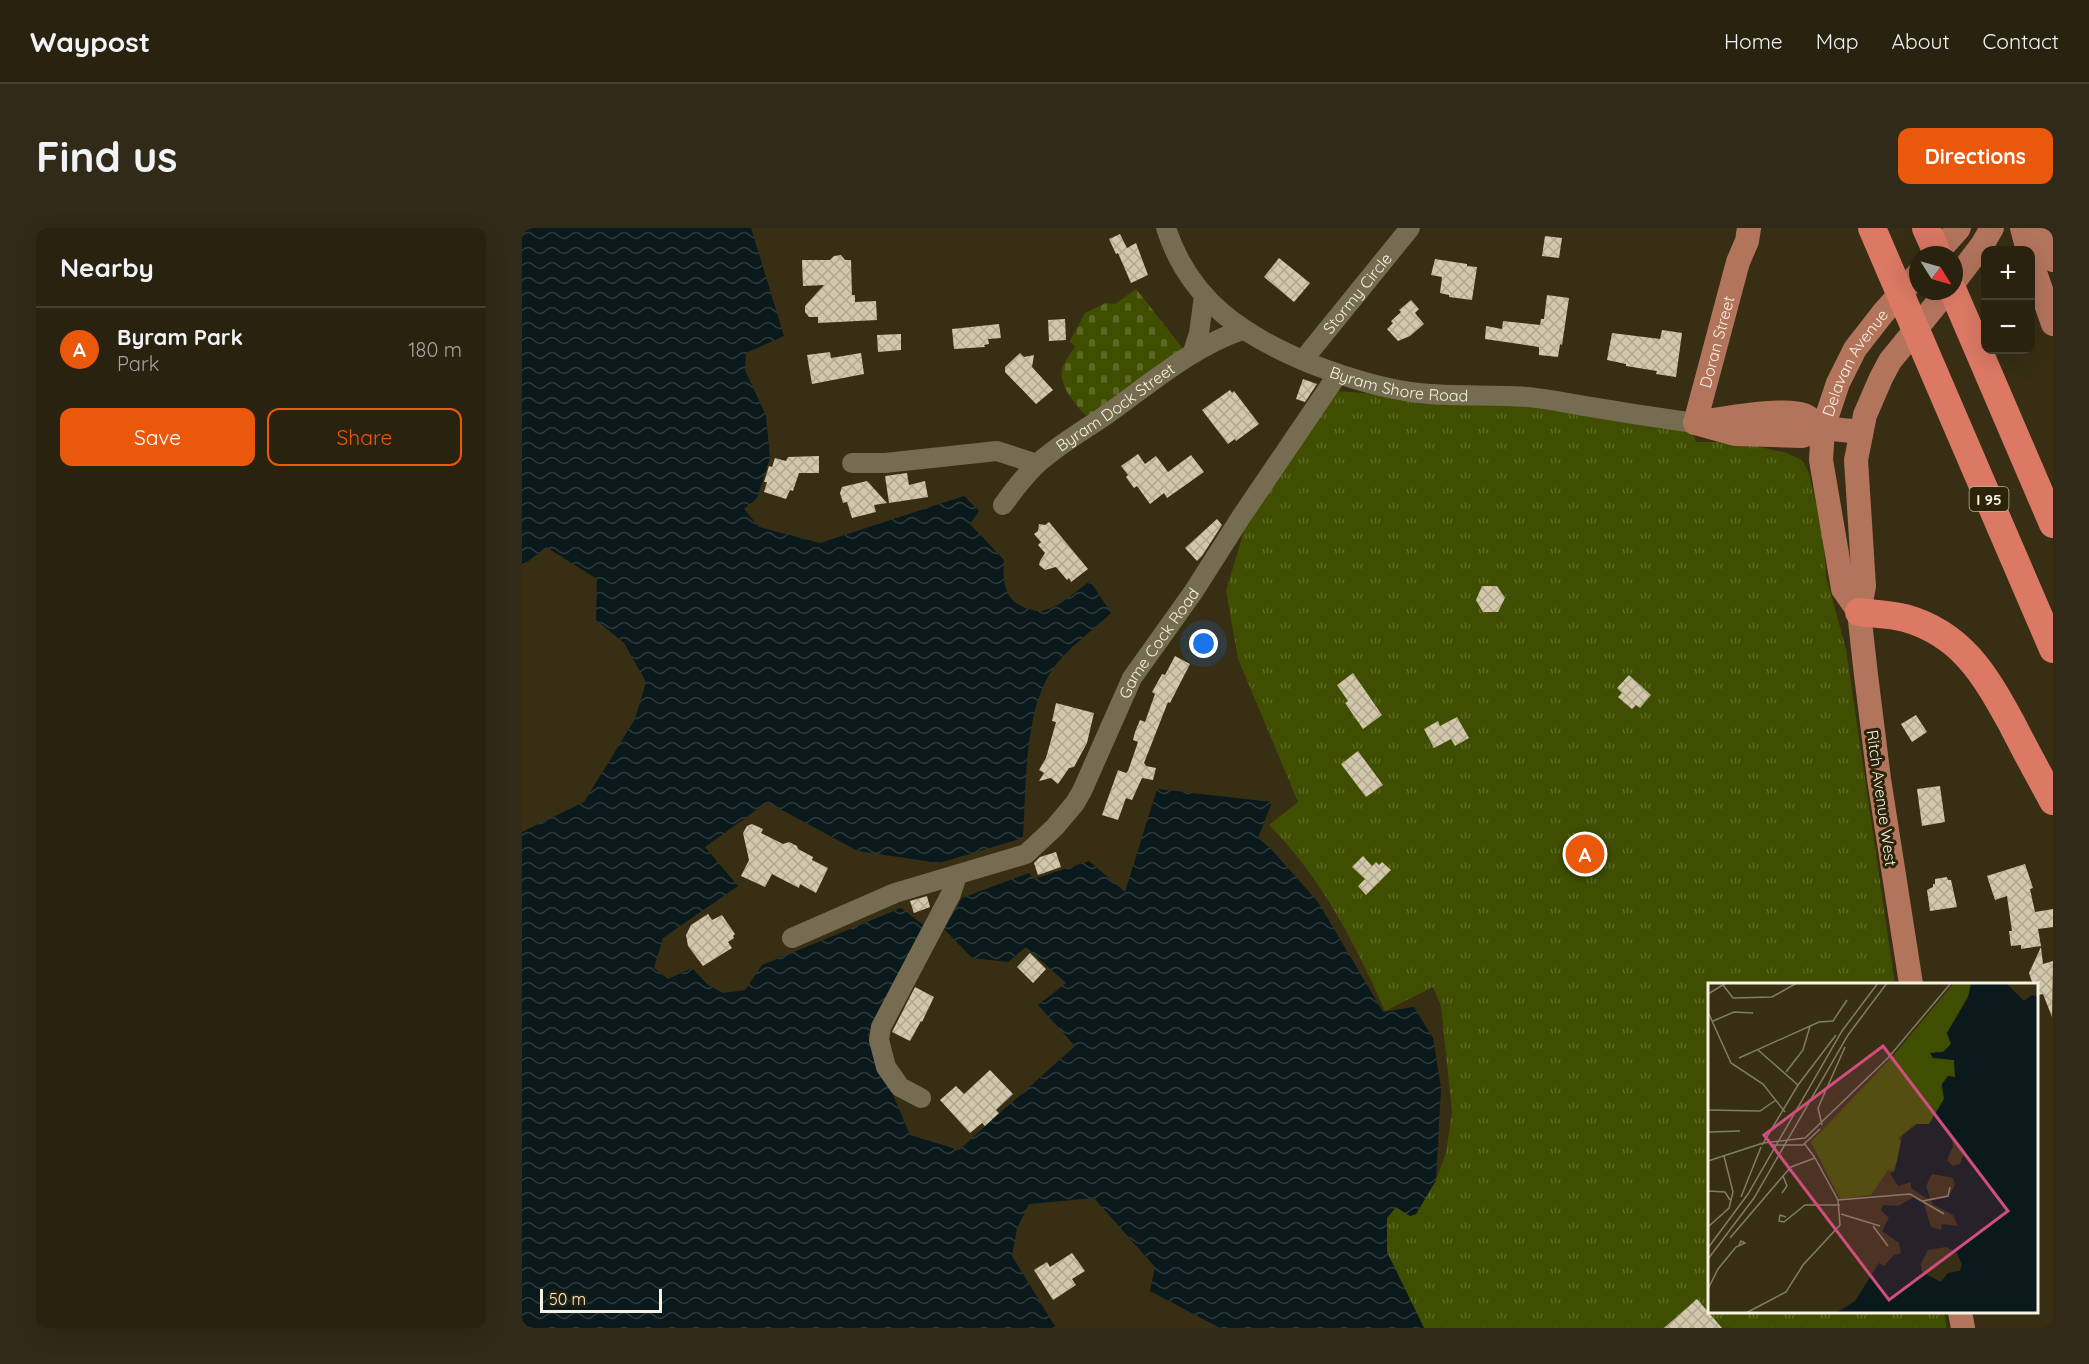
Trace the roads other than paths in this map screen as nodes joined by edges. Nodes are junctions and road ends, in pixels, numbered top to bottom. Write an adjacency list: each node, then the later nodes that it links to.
1 (1166, 228): 18 (street, Byram Shore Road)
2 (1410, 228): 24 (street, Stormy Circle)
3 (1733, 228): 13 (main road, Doran Street)
4 (1749, 228): 13 (main road, Doran Street)
5 (1872, 228): 15 (highway, I 95)
6 (1959, 228): 10 (main road)
7 (1992, 228): 14 (main road, Delavan Avenue)
8 (2022, 228): 11 (main road)
9 (2042, 228): 12 (main road)
10 (1932, 243)
11 (2027, 246)
12 (2053, 260)
13 (1738, 262): 26 (main road, Doran Street)
14 (1978, 262): 17 (main road, Delavan Avenue)
15 (1905, 275): 27 (main road, Delavan Avenue); 34 (highway, I 95)
16 (2035, 280): 21 (main road)
17 (1963, 281)
18 (1204, 296): 22 (street, Byram Shore Road); 23 (street)
19 (1947, 300): 28 (main road, Delavan Avenue)
20 (1956, 300): 32 (highway)
21 (2053, 324)
22 (1242, 330): 23 (street, Byram Dock Street); 24 (street, Byram Shore Road)
23 (1193, 352): 30 (street, Byram Dock Street)
24 (1303, 360): 25 (street, Byram Shore Road)
25 (1338, 374): 26 (street, Byram Shore Road); 36 (street, Game Cock Road)
26 (1695, 423): 27 (main road, Byram Shore Road)
27 (1823, 428): 28 (main road, Byram Shore Road); 33 (main road, Ritch Avenue West)
28 (1861, 432): 33 (main road, Ritch Avenue West)
29 (852, 463): 30 (street)
30 (1037, 464): 31 (street, Byram Dock Street)
31 (1003, 505)
32 (2053, 524)
33 (1859, 612): 35 (highway); 38 (main road, Ritch Avenue West)
34 (2053, 649)
35 (2053, 801)
36 (957, 874): 37 (street, Game Cock Road); 39 (street)
37 (792, 938)
38 (1911, 983)
39 (921, 1098)
40 (1960, 1313): 41 (main road)
41 (1963, 1328)

